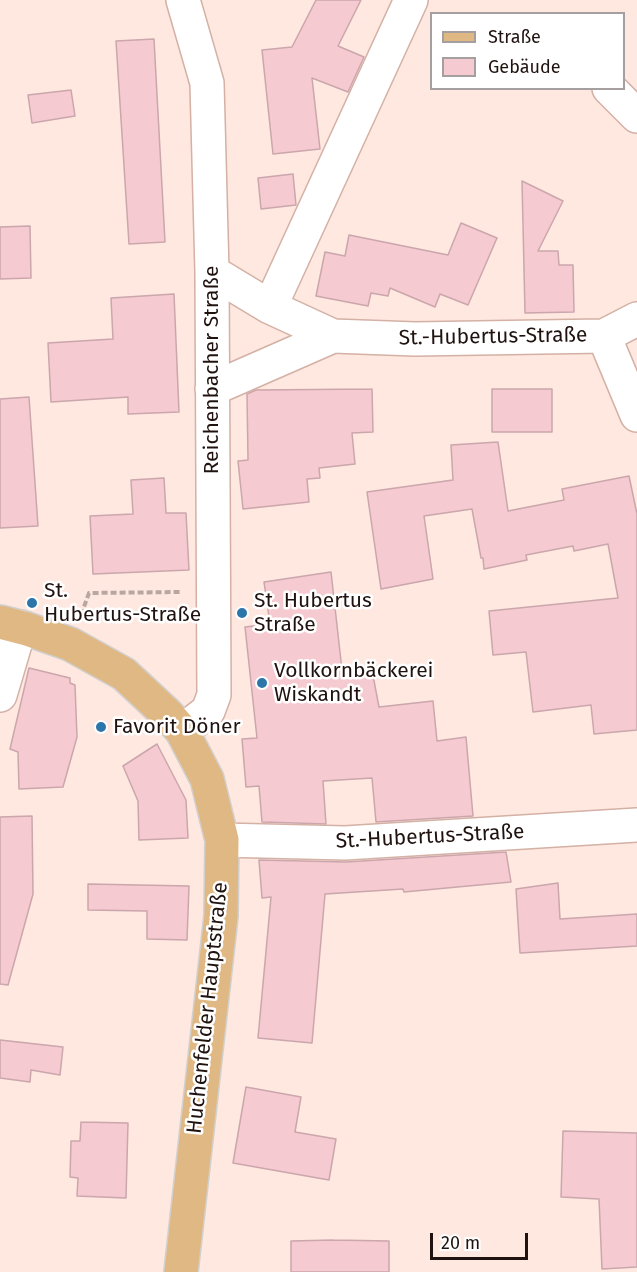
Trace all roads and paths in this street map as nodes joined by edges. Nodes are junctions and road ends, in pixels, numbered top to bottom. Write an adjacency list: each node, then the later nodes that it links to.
1 (183, 0): 5 (street, Reichenbacher Straße)
2 (411, 0): 6 (street)
3 (611, 90): 4 (street)
4 (637, 116)
5 (212, 272): 6 (street, St.-Hubertus-Straße); 10 (street, Reichenbacher Straße)
6 (270, 307): 8 (street, St.-Hubertus-Straße)
7 (637, 319): 9 (street)
8 (333, 336): 9 (street, St.-Hubertus-Straße); 10 (street, St.-Hubertus-Straße)
9 (604, 336): 11 (street, St.-Hubertus-Straße)
10 (212, 389): 12 (street, Reichenbacher Straße)
11 (637, 415)
12 (212, 589): 14 (path); 16 (street, Reichenbacher Straße)
13 (10, 625): 14 (main road, Huchenfelder Hauptstraße); 15 (street, Huchenfelder Hauptstraße)
14 (70, 644): 16 (main road, Huchenfelder Hauptstraße)
15 (0, 695)
16 (182, 731): 18 (main road, Huchenfelder Hauptstraße)
17 (637, 825): 18 (street, St.-Hubertus-Straße)
18 (222, 840): 19 (main road, Huchenfelder Hauptstraße)
19 (180, 1272)

